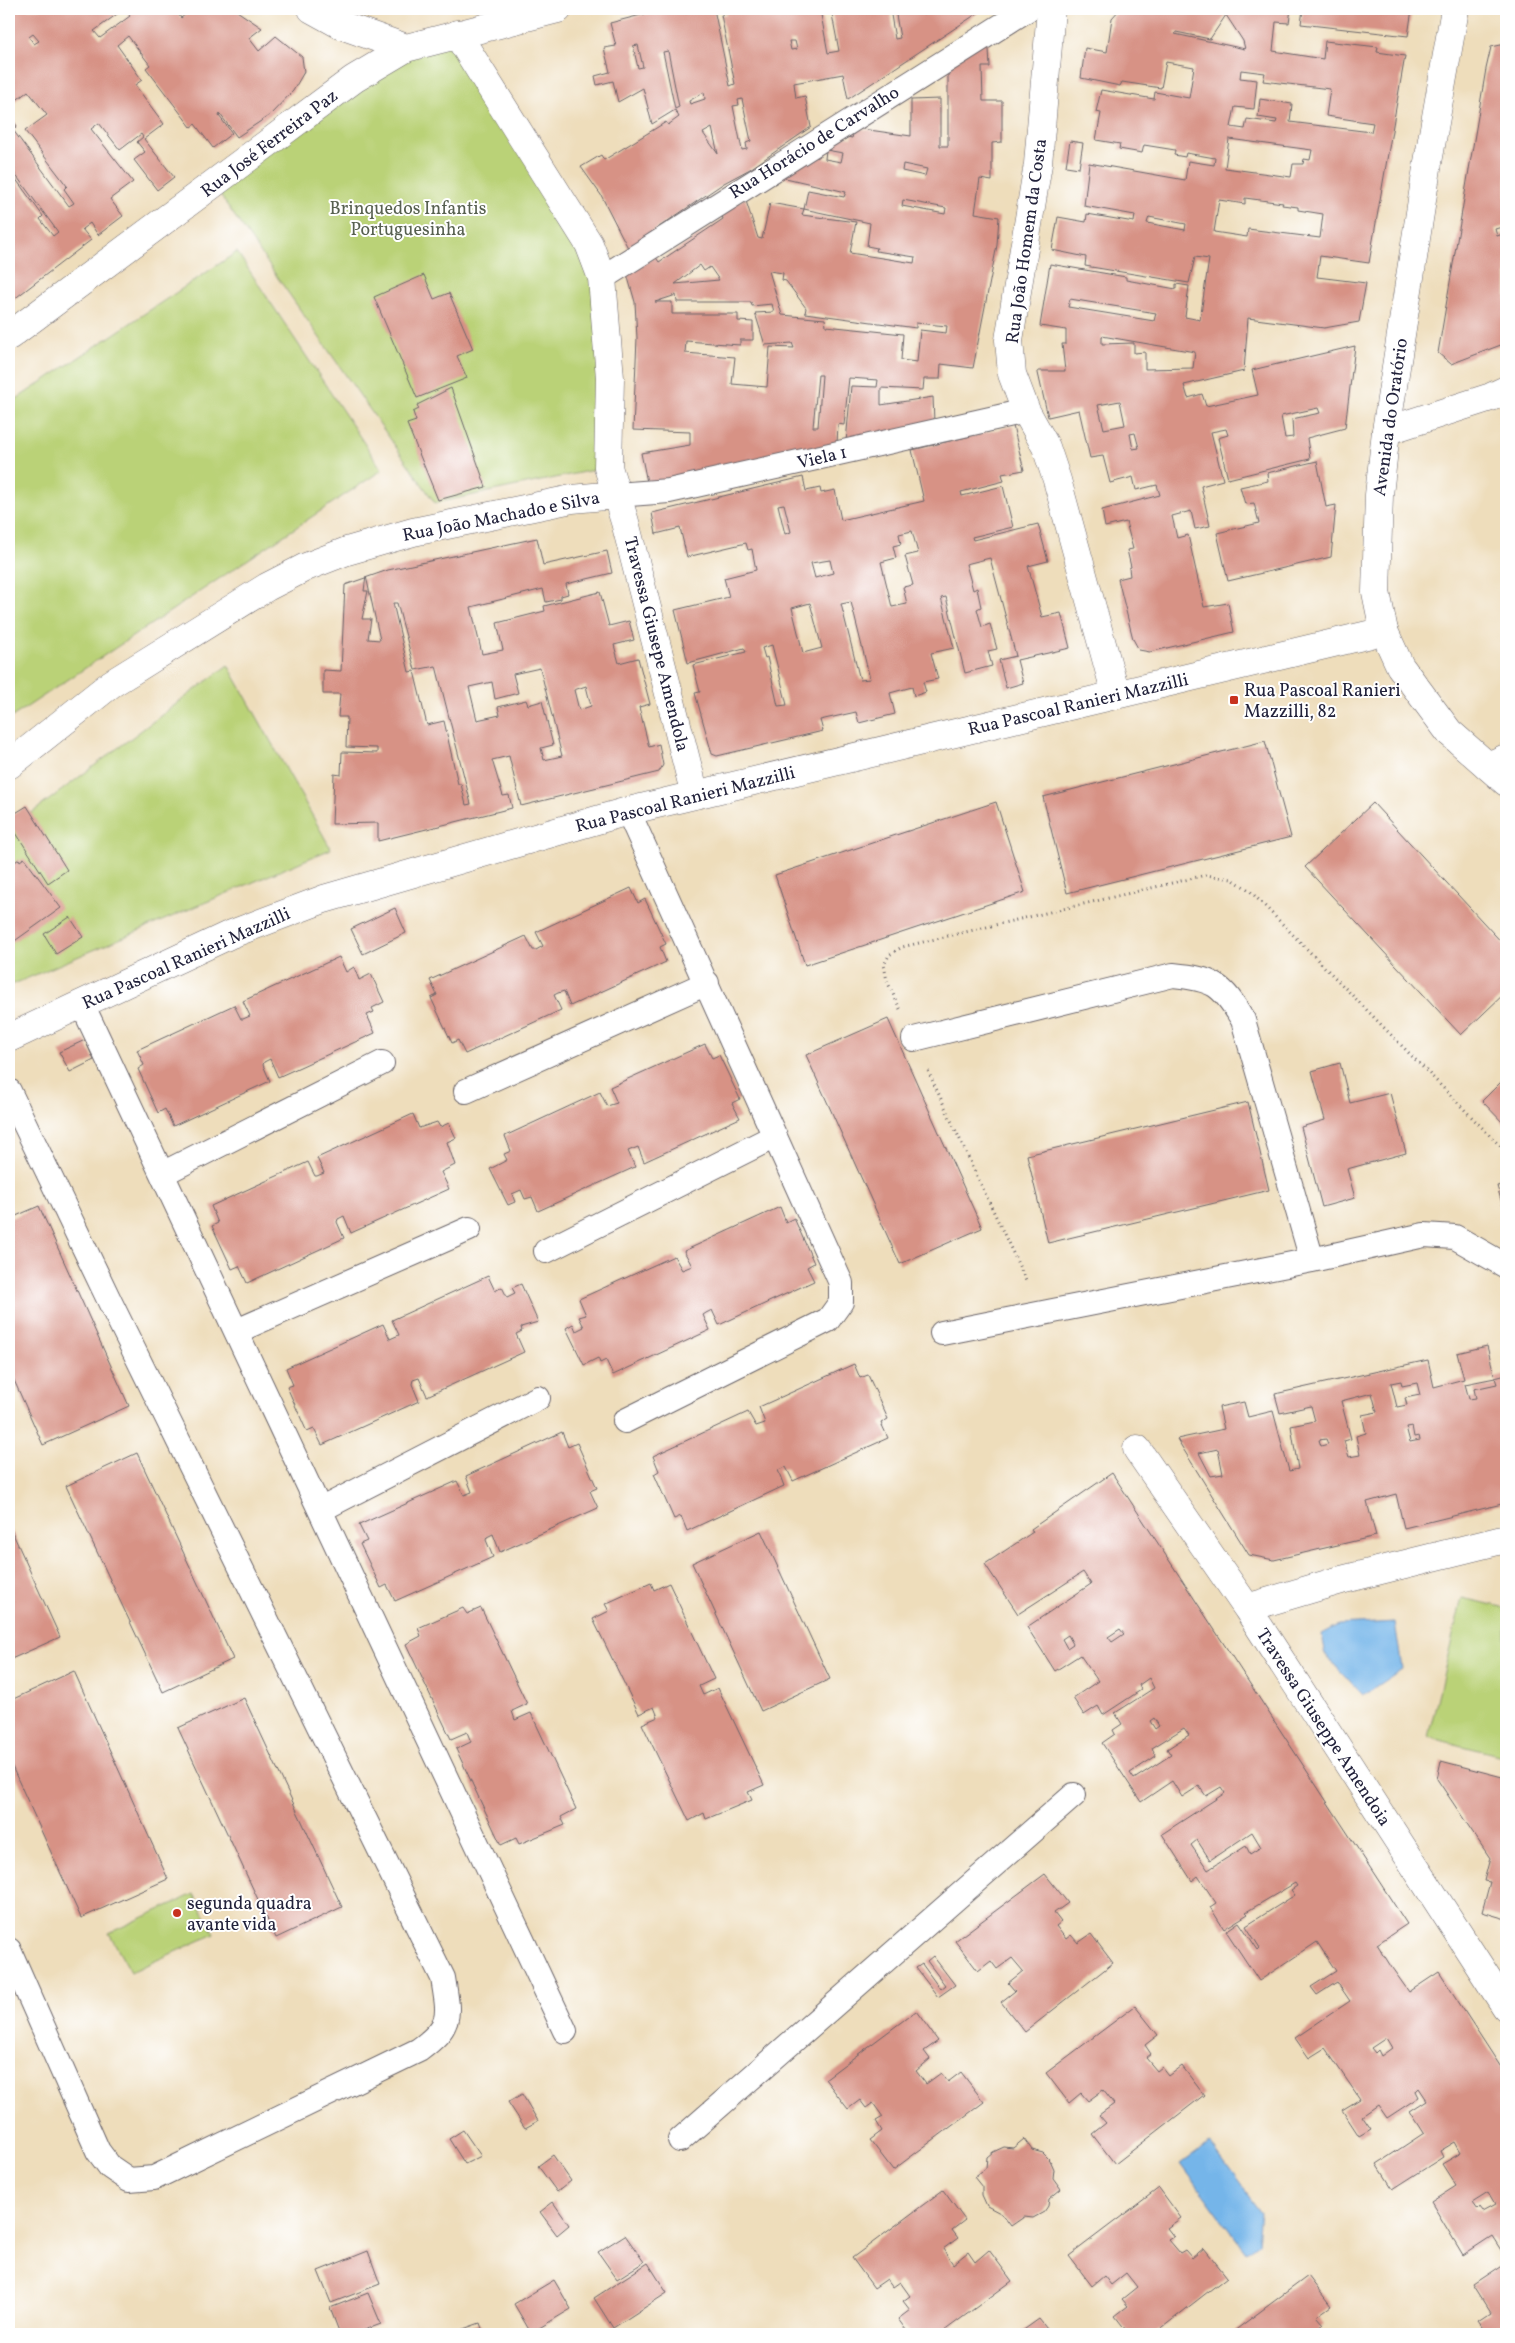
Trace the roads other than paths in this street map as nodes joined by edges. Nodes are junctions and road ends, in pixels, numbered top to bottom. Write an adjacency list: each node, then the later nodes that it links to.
1 (312, 9): 7 (street)
2 (558, 9): 6 (street, Rua José Ferreira Paz)
3 (1028, 9): 8 (lane, Rua Horácio de Carvalho)
4 (1051, 9): 11 (street, Rua João Homem da Costa)
5 (1455, 9): 12 (street, Avenida do Oratório)
6 (457, 34): 7 (street, Rua José Ferreira Paz); 8 (street, Rua João Machado e Silva)
7 (406, 48): 9 (street, Rua José Ferreira Paz)
8 (602, 278): 13 (street, Rua João Machado e Silva)
9 (9, 336)
10 (1506, 390): 12 (street)
11 (1026, 411): 13 (lane, Viela 1); 15 (street, Rua João Homem da Costa)
12 (1386, 431): 14 (street, Avenida do Oratório)
13 (616, 494): 16 (street, Rua João Machado e Silva); 18 (street, Travessa Giusepe Amendola)
14 (1384, 631): 15 (street, Rua Pascoal Ranieri Mazzilli); 17 (street, Avenida do Oratório)
15 (1116, 695): 18 (street, Rua Pascoal Ranieri Mazzilli)
16 (9, 765)
17 (1500, 769)
18 (695, 795): 19 (street, Rua Pascoal Ranieri Mazzilli)
19 (628, 811): 20 (lane); 21 (street, Rua Pascoal Ranieri Mazzilli)
20 (707, 983): 26 (lane); 27 (lane)
21 (82, 1004): 22 (street, Rua Pascoal Ranieri Mazzilli); 28 (lane)
22 (9, 1038)
23 (914, 1039): 31 (lane)
24 (382, 1063): 28 (lane)
25 (9, 1091): 42 (lane)
26 (466, 1091)
27 (775, 1136): 30 (lane); 36 (lane)
28 (162, 1174): 33 (lane)
29 (469, 1229): 33 (lane)
30 (546, 1251)
31 (1312, 1260): 32 (lane); 34 (lane)
32 (1506, 1266)
33 (237, 1331): 38 (lane)
34 (942, 1334)
35 (538, 1398): 38 (lane)
36 (625, 1421)
37 (1137, 1449): 40 (street, Travessa Giuseppe Amendoia)
38 (320, 1510): 44 (lane)
39 (1506, 1539): 40 (street)
40 (1247, 1608): 43 (street, Travessa Giuseppe Amendoia)
41 (1074, 1796): 45 (lane)
42 (9, 1950)
43 (1506, 2007)
44 (565, 2031)
45 (680, 2140)

